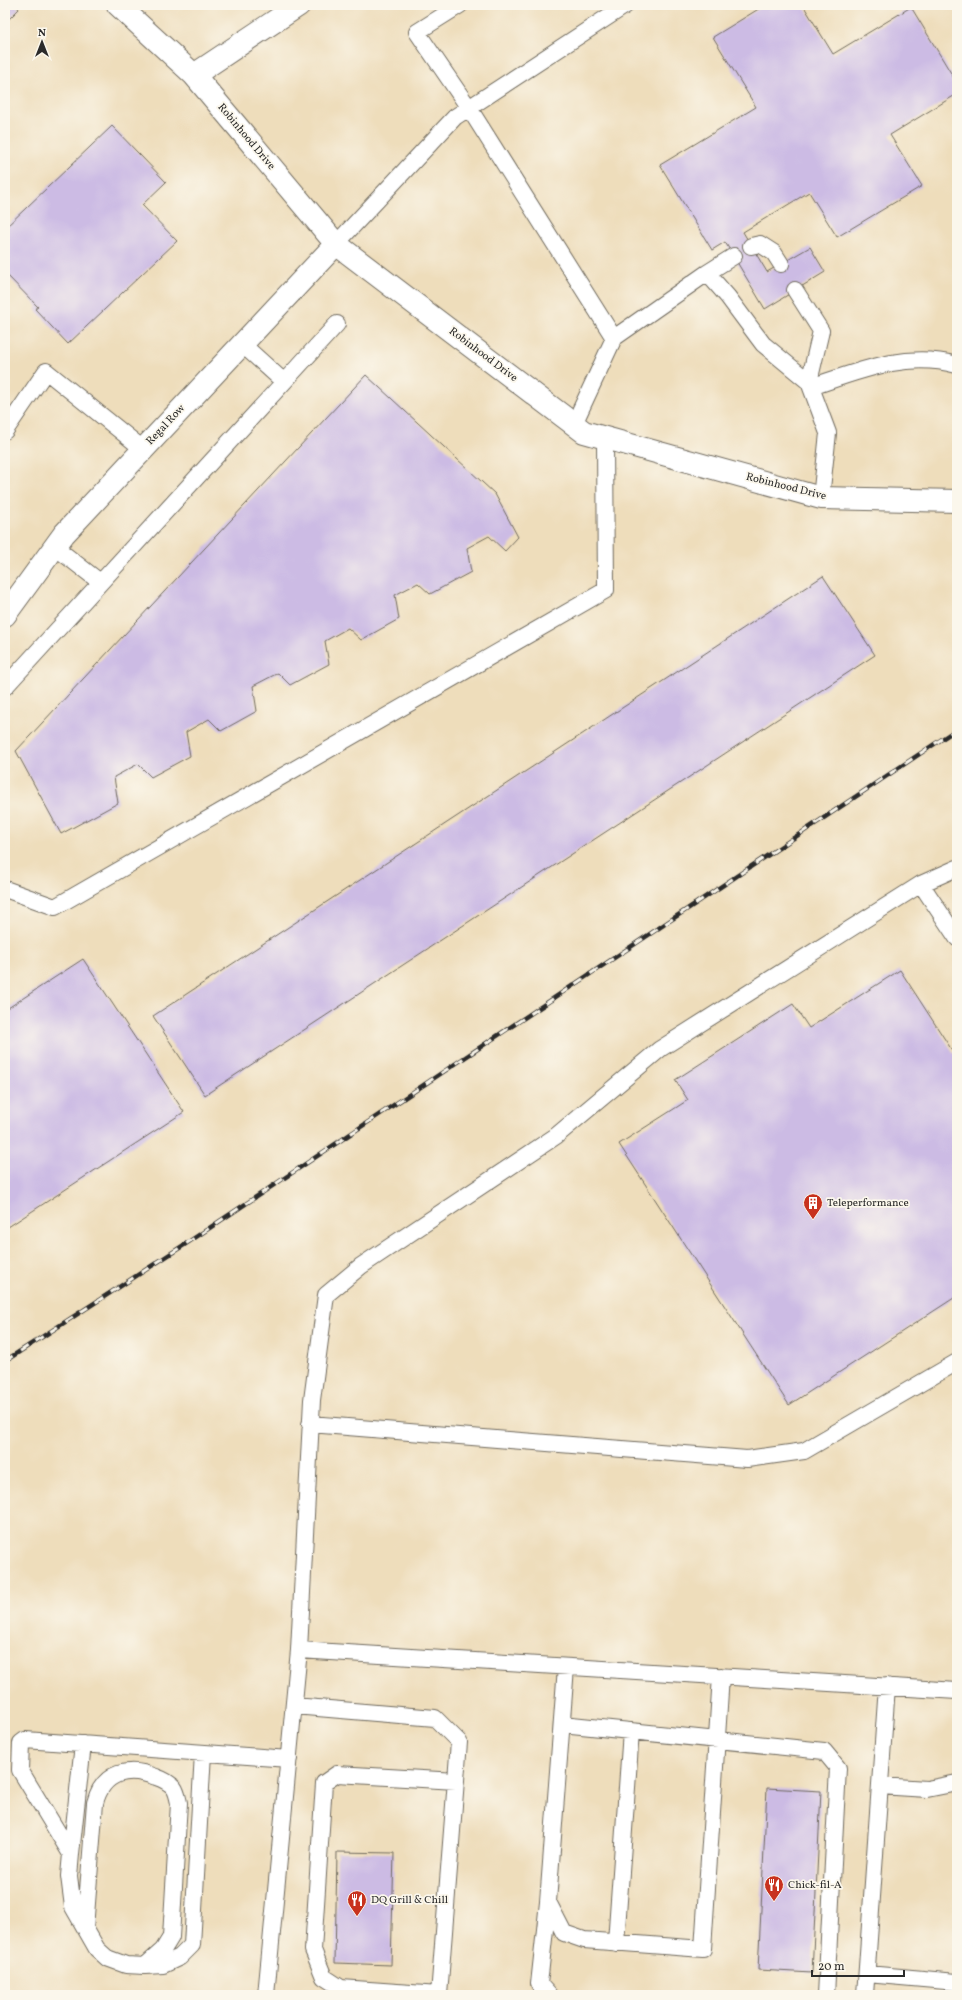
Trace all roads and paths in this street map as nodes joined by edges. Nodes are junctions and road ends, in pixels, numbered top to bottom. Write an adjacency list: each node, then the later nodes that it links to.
1 (118, 5): 5 (street, Robinhood Drive)
2 (299, 5): 5 (street)
3 (460, 5): 6 (lane)
4 (626, 5): 6 (lane)
5 (194, 75): 7 (street, Robinhood Drive)
6 (469, 108): 7 (lane); 14 (lane)
7 (336, 244): 15 (street, Regal Row); 19 (street, Robinhood Drive)
8 (751, 246): 10 (lane)
9 (734, 256): 11 (lane)
10 (781, 264)
11 (707, 273): 14 (lane); 18 (lane)
12 (795, 290): 18 (lane)
13 (337, 324): 17 (lane)
14 (614, 338): 19 (lane)
15 (242, 344): 17 (lane); 22 (street, Regal Row)
16 (957, 365): 18 (lane)
17 (284, 382): 26 (lane)
18 (810, 384): 23 (lane)
19 (574, 424): 21 (street, Robinhood Drive)
20 (5, 431): 22 (lane)
21 (605, 438): 23 (street, Robinhood Drive); 31 (lane)
22 (143, 449): 25 (street, Regal Row)
23 (821, 498): 24 (street, Robinhood Drive)
24 (957, 501)
25 (55, 547): 26 (lane); 27 (street, Regal Row)
26 (100, 582): 28 (lane)
27 (5, 615)
28 (5, 687)
29 (957, 868): 30 (lane)
30 (921, 884): 32 (lane); 34 (lane)
31 (5, 889)
32 (957, 938)
33 (957, 1362): 34 (lane)
34 (310, 1424): 35 (lane)
35 (299, 1650): 36 (lane); 40 (lane)
36 (566, 1666): 37 (lane); 41 (lane)
37 (721, 1676): 38 (lane); 43 (lane)
38 (887, 1686): 39 (lane); 49 (lane)
39 (957, 1691)
40 (294, 1706): 46 (lane); 47 (lane)
41 (562, 1724): 42 (lane); 51 (lane)
42 (631, 1731): 43 (lane); 53 (lane)
43 (717, 1740): 53 (lane); 60 (lane)
44 (83, 1744): 45 (lane); 50 (lane); 50 (lane)
45 (203, 1753): 46 (lane); 54 (lane)
46 (289, 1759): 57 (lane)
47 (456, 1781): 58 (lane); 58 (lane)
48 (957, 1783): 49 (lane)
49 (880, 1786): 55 (lane)
50 (71, 1854): 52 (lane)
51 (548, 1902): 53 (lane); 59 (lane)
52 (85, 1928): 54 (lane); 54 (lane)
53 (616, 1943)
54 (144, 1966)
55 (867, 1974): 56 (lane); 61 (lane)
56 (957, 1982)
57 (266, 1995)
58 (439, 1995)
59 (549, 1995)
60 (826, 1995)
61 (865, 1995)

